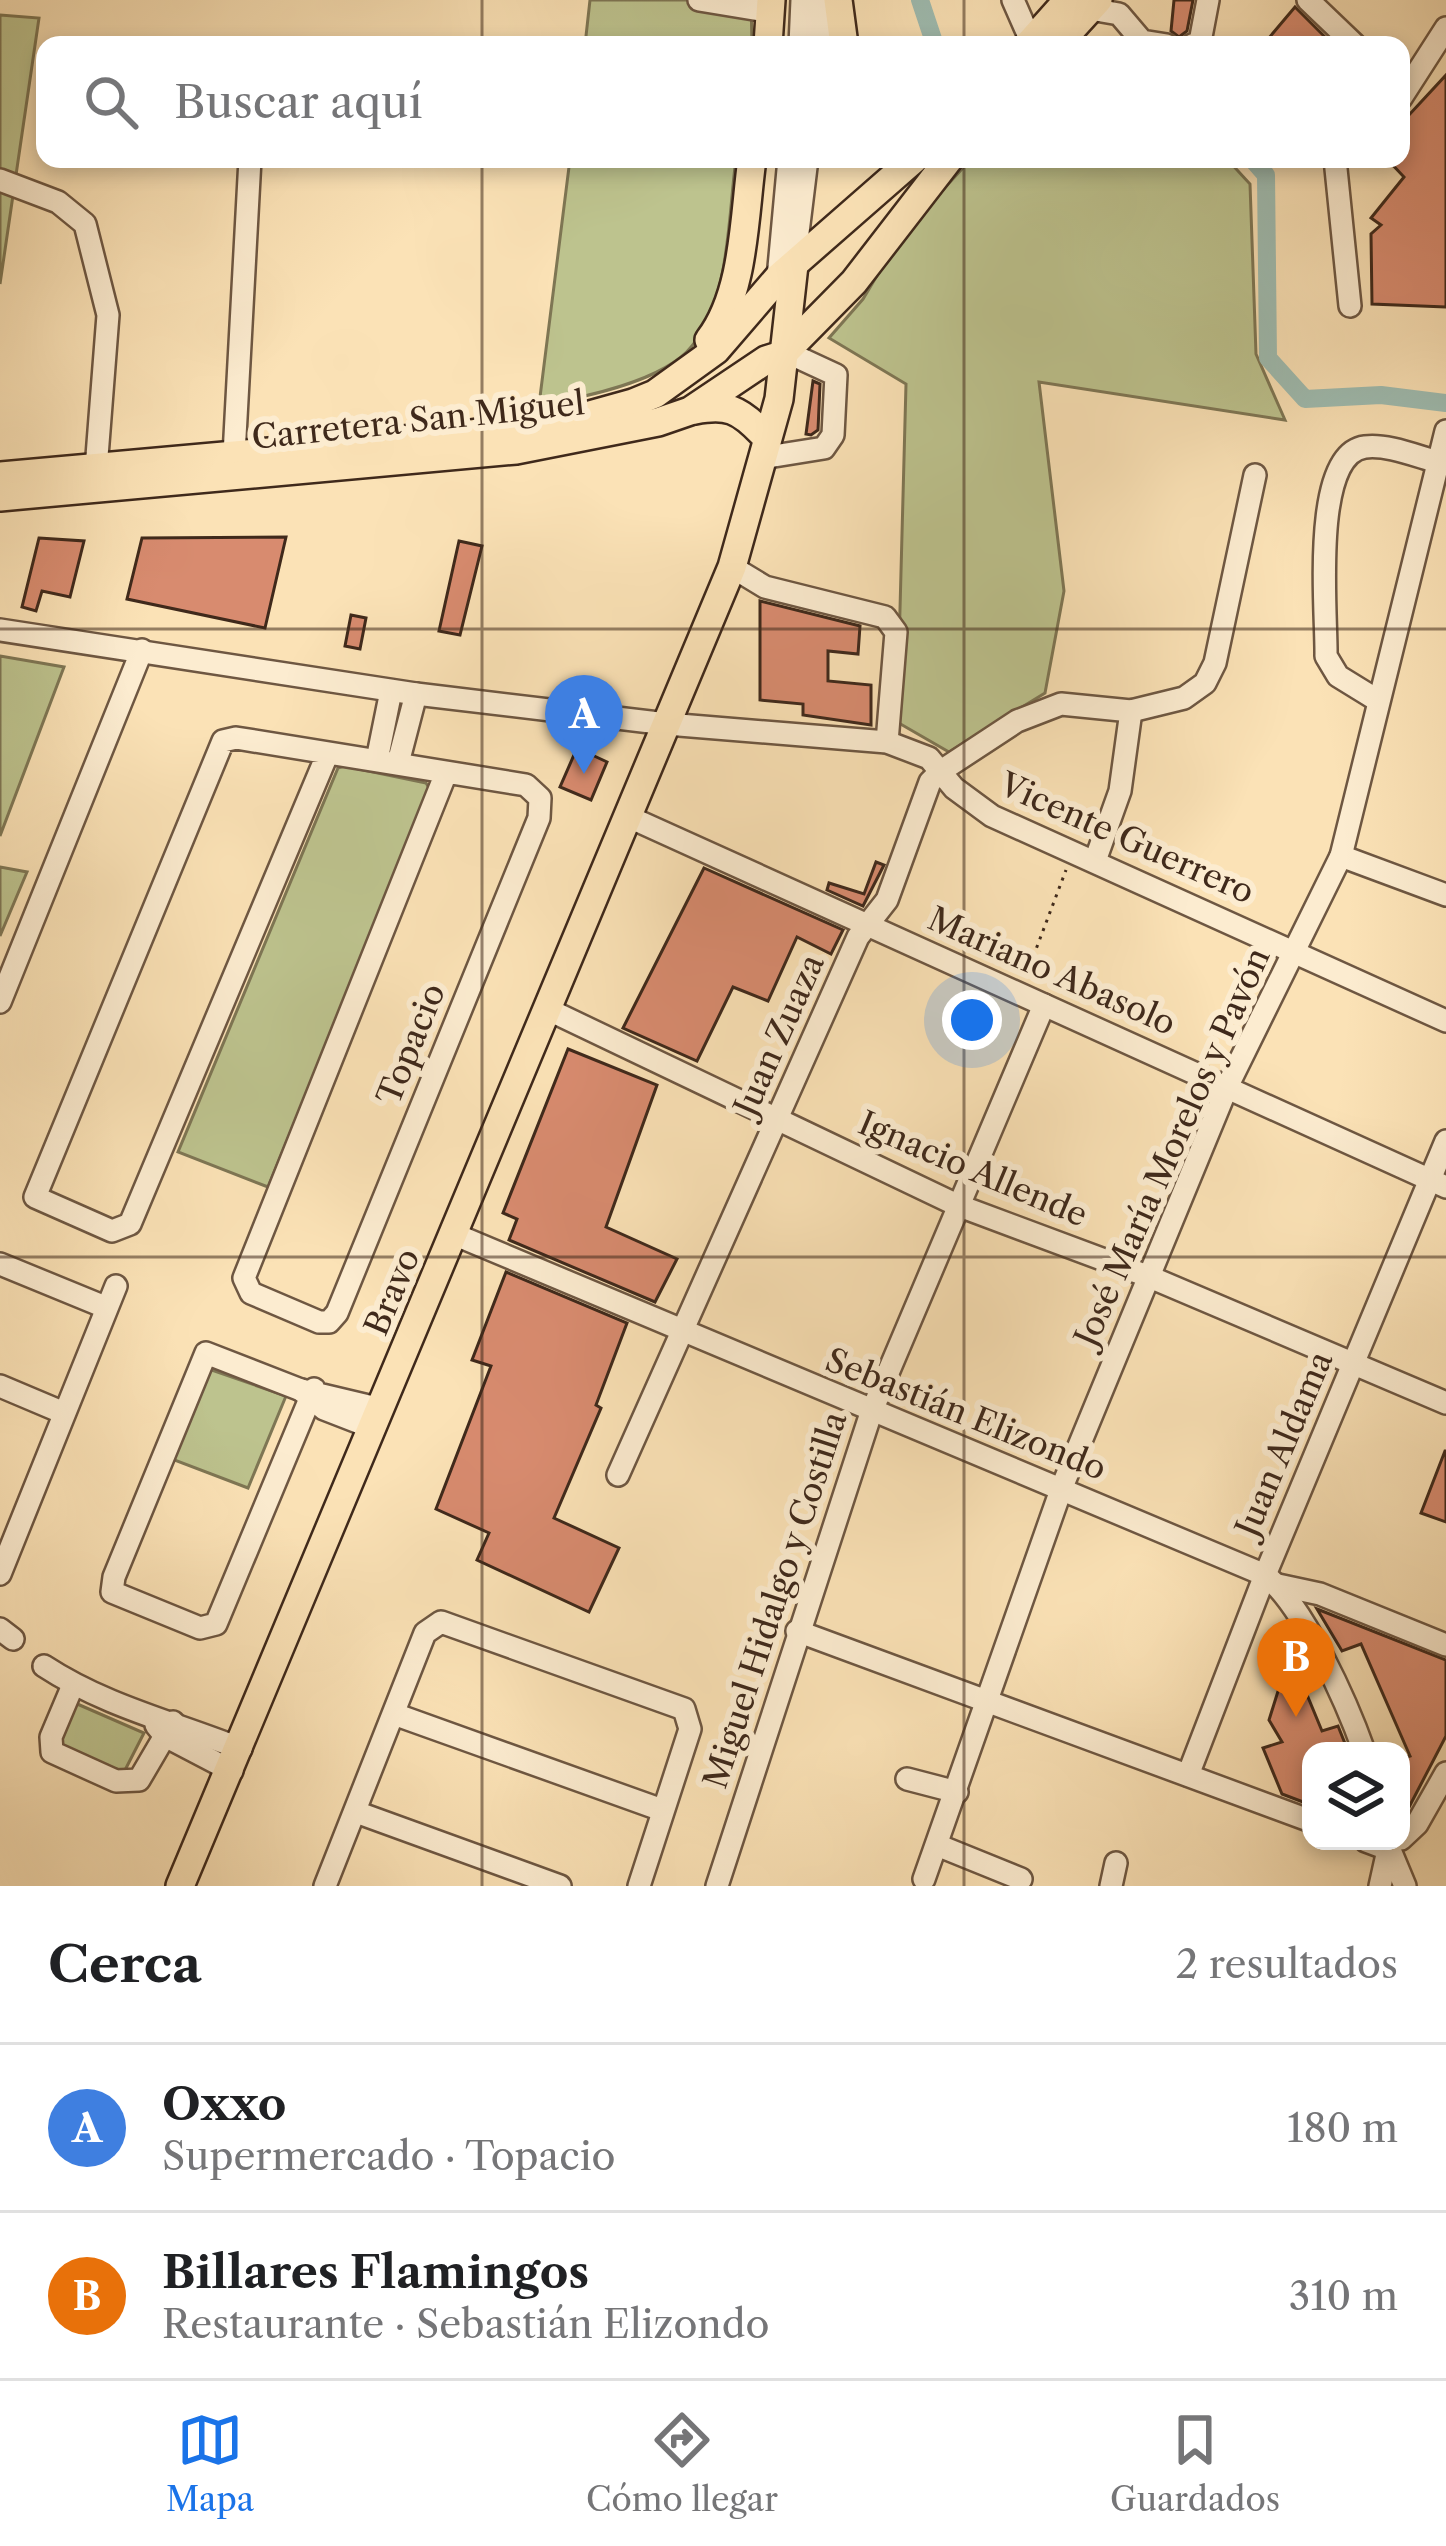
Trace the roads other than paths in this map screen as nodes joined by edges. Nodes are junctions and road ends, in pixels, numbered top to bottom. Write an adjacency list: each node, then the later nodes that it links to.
1 (699, 0): 9 (street)
2 (802, 0): 12 (street)
3 (823, 0): 13 (street)
4 (838, 0): 14 (main road)
5 (1012, 0): 15 (street)
6 (1208, 0): 18 (street)
7 (1307, 0): 19 (street)
8 (1086, 3): 16 (main road); 17 (street)
9 (772, 6): 11 (main road)
10 (1446, 28): 20 (street)
11 (769, 36)
12 (800, 36)
13 (821, 36)
14 (843, 36)
15 (1034, 36)
16 (1048, 36)
17 (1138, 36)
18 (1201, 36)
19 (1345, 36)
20 (1410, 82)
21 (250, 168): 38 (street)
22 (751, 168): 34 (main road)
23 (789, 168): 29 (street)
24 (805, 168): 29 (street)
25 (904, 168): 29 (main road, Carretera San Miguel)
26 (943, 168): 30 (main road, Carretera San Miguel)
27 (1336, 168): 31 (street)
28 (0, 180): 40 (street)
29 (787, 277): 30 (main road); 32 (main road, Carretera San Miguel); 33 (main road)
30 (840, 298): 33 (main road, Carretera San Miguel)
31 (1350, 306)
32 (716, 350): 33 (main road); 34 (main road, Carretera San Miguel)
33 (778, 354): 35 (main road, Carretera San Miguel); 37 (main road); 37 (main road); 37 (street)
34 (656, 394): 38 (main road, Carretera San Miguel)
35 (691, 410): 37 (main road); 43 (main road, Carretera San Miguel)
36 (1446, 431): 39 (street, José María Morelos y Pavón)
37 (763, 445): 44 (main road, Bravo)
38 (234, 455): 40 (main road, Carretera San Miguel)
39 (1438, 462): 49 (street, José María Morelos y Pavón); 49 (street)
40 (96, 469): 41 (main road, Carretera San Miguel)
41 (0, 476)
42 (1255, 476): 50 (street)
43 (0, 497)
44 (732, 567): 51 (main road, Bravo); 52 (street)
45 (0, 630): 46 (street, Vicente Guerrero)
46 (142, 650): 47 (street, Vicente Guerrero); 63 (street)
47 (391, 691): 48 (street, Vicente Guerrero); 54 (street)
48 (416, 694): 51 (street, Vicente Guerrero); 54 (street)
49 (1377, 700): 58 (street, José María Morelos y Pavón)
50 (1131, 712): 55 (street); 59 (street)
51 (667, 724): 52 (street, Vicente Guerrero); 57 (main road, Bravo)
52 (887, 742): 55 (street, Vicente Guerrero)
53 (327, 755): 53 (street); 54 (street)
54 (387, 762): 56 (street)
55 (941, 770): 59 (street, Vicente Guerrero); 61 (street, Juan Zuaza)
56 (446, 773): 56 (street, Topacio)
57 (629, 817): 61 (street, Mariano Abasolo); 66 (main road, Bravo)
58 (1341, 856): 60 (street); 62 (street, José María Morelos y Pavón)
59 (1095, 861): 62 (street, Vicente Guerrero)
60 (1446, 895)
61 (868, 926): 65 (street, Mariano Abasolo); 69 (street, Juan Zuaza)
62 (1294, 950): 67 (street, Vicente Guerrero); 68 (street, José María Morelos y Pavón)
63 (6, 973): 64 (street)
64 (0, 1003)
65 (1044, 1005): 68 (street, Mariano Abasolo); 72 (street, Miguel Hidalgo y Costilla)
66 (547, 1009): 69 (street, Ignacio Allende); 73 (main road, Bravo)
67 (1446, 1022)
68 (1228, 1085): 71 (street, Mariano Abasolo); 75 (street, José María Morelos y Pavón)
69 (779, 1118): 72 (street, Ignacio Allende); 78 (street, Juan Zuaza)
70 (1446, 1141): 71 (street, Juan Aldama)
71 (1439, 1183): 79 (street, Juan Aldama)
72 (957, 1205): 75 (street, Ignacio Allende); 84 (street, Miguel Hidalgo y Costilla)
73 (456, 1235): 78 (street, Sebastián Elizondo); 85 (main road, Bravo)
74 (0, 1264): 77 (street)
75 (1150, 1277): 79 (street, Ignacio Allende); 87 (street, José María Morelos y Pavón)
76 (116, 1286): 77 (street)
77 (105, 1307): 83 (street)
78 (683, 1331): 84 (street, Sebastián Elizondo); 86 (street, Juan Zuaza)
79 (1353, 1363): 82 (street, Ignacio Allende); 91 (street, Juan Aldama)
80 (0, 1387): 83 (street)
81 (308, 1393): 81 (street); 85 (street)
82 (1446, 1403)
83 (64, 1413): 89 (street)
84 (871, 1413): 87 (street, Sebastián Elizondo); 92 (street, Miguel Hidalgo y Costilla)
85 (377, 1419): 100 (main road, Bravo)
86 (618, 1475)
87 (1062, 1487): 91 (street, Sebastián Elizondo); 96 (street, José María Morelos y Pavón)
88 (0, 1507): 89 (street)
89 (22, 1516): 90 (street)
90 (0, 1574)
91 (1271, 1580): 93 (street, Sebastián Elizondo); 99 (street); 102 (street, Juan Aldama)
92 (797, 1631): 96 (street); 119 (street, Miguel Hidalgo y Costilla)
93 (1446, 1645)
94 (44, 1666): 95 (street)
95 (73, 1685): 98 (street); 98 (street)
96 (991, 1700): 102 (street); 104 (street, José María Morelos y Pavón)
97 (394, 1714): 105 (street); 105 (street); 106 (street)
98 (163, 1726): 100 (street)
99 (1359, 1742)
100 (236, 1760): 115 (main road, Bravo)
101 (1446, 1773): 108 (street)
102 (1188, 1775): 107 (street)
103 (907, 1779): 104 (street)
104 (957, 1792): 109 (street, José María Morelos y Pavón)
105 (662, 1810): 118 (street)
106 (356, 1812): 116 (street); 117 (street)
107 (1302, 1818)
108 (1410, 1830)
109 (937, 1845): 113 (street); 114 (street, José María Morelos y Pavón)
110 (1393, 1850): 121 (street)
111 (1397, 1850): 122 (street)
112 (1116, 1863): 120 (street)
113 (1021, 1879)
114 (924, 1880)
115 (179, 1886)
116 (326, 1886)
117 (560, 1886)
118 (639, 1886)
119 (717, 1886)
120 (1111, 1886)
121 (1380, 1886)
122 (1406, 1886)

